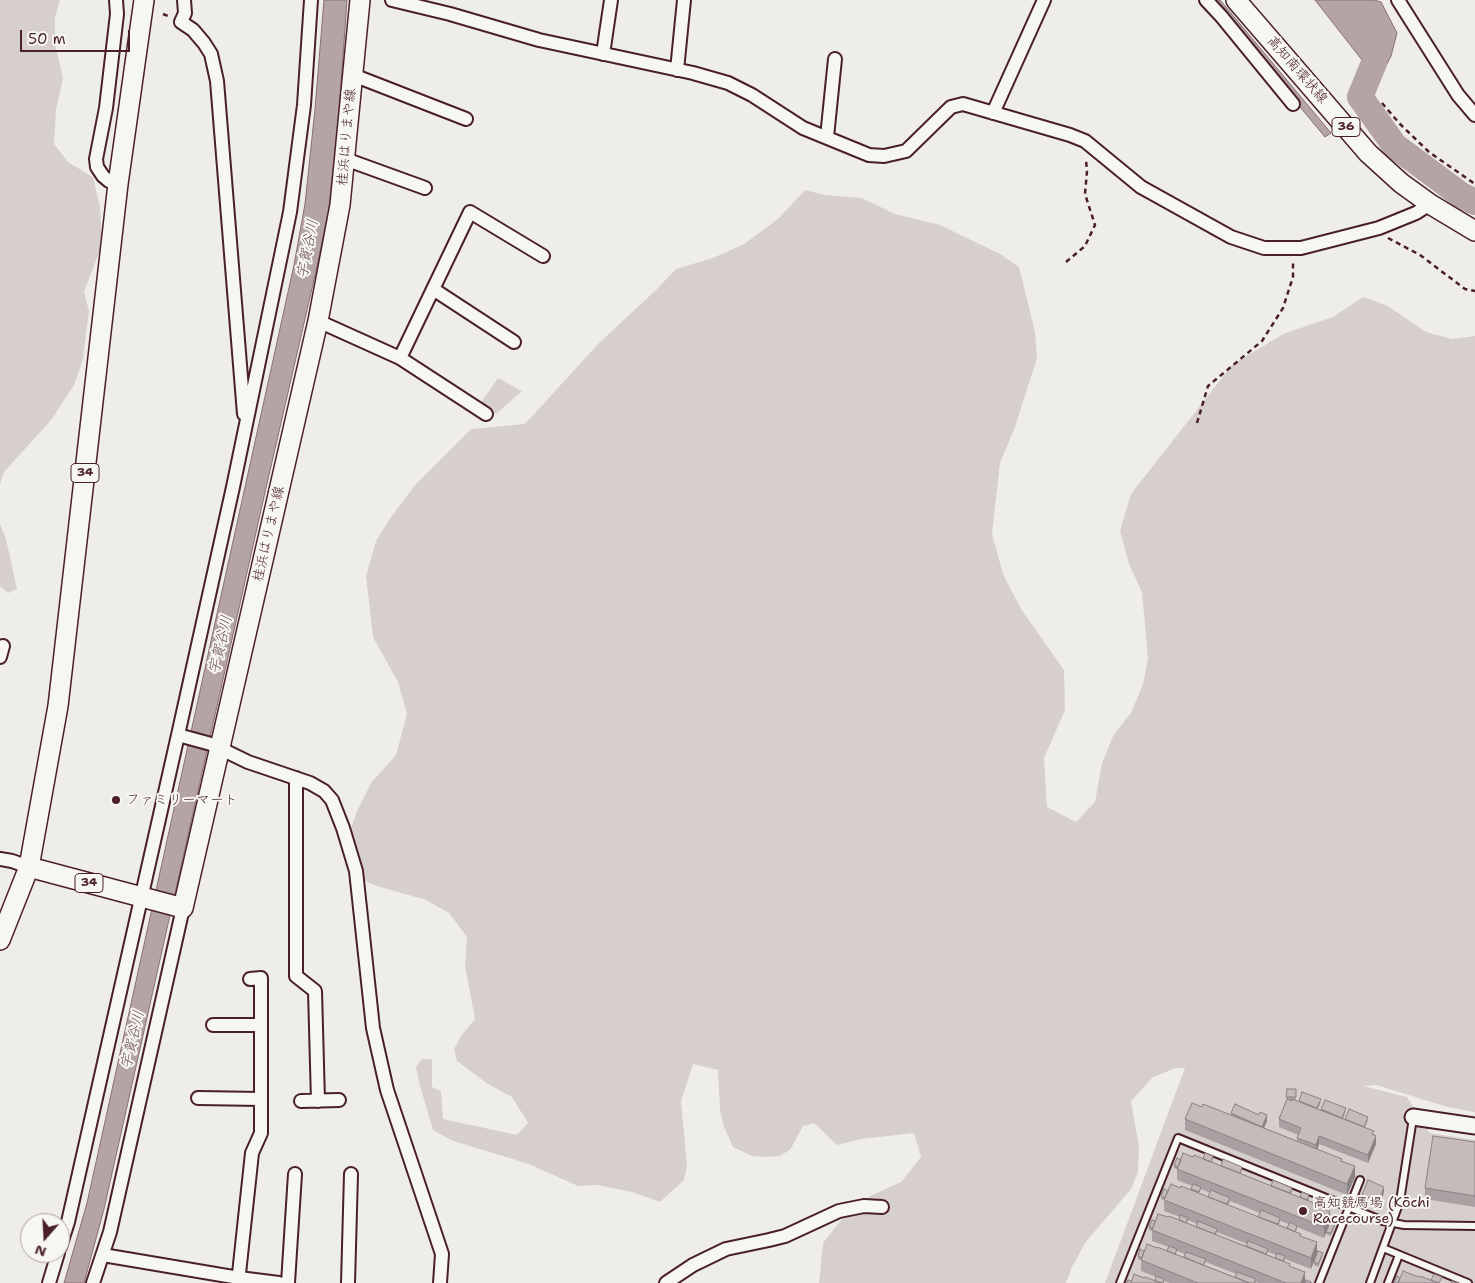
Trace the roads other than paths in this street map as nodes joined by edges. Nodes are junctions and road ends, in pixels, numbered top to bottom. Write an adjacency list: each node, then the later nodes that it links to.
1 (116, 0): 23 (street)
2 (144, 0): 23 (main road, 34)
3 (184, 0): 33 (street)
4 (311, 0): 33 (street)
5 (360, 0): 16 (main road, 桂浜はりまや線)
6 (392, 0): 13 (street)
7 (610, 0): 13 (street)
8 (684, 0): 15 (street)
9 (1044, 0): 18 (street)
10 (1206, 0): 17 (street)
11 (1236, 0): 25 (main road, 高知南環状線 / 36)
12 (1398, 0): 19 (street)
13 (603, 54): 15 (street)
14 (835, 59): 21 (street)
15 (677, 70): 21 (street)
16 (352, 75): 20 (street); 22 (main road, 桂浜はりまや線)
17 (1293, 104)
18 (993, 112): 21 (street); 25 (street)
19 (1475, 115)
20 (466, 119)
21 (827, 137)
22 (345, 159): 24 (street); 29 (main road, 桂浜はりまや線)
23 (118, 184): 38 (main road, 34)
24 (425, 188)
25 (1430, 204): 26 (main road, 高知南環状線 / 36)
26 (1475, 231)
27 (543, 256): 28 (street)
28 (433, 289): 30 (street); 31 (street)
29 (318, 321): 31 (street); 35 (main road, 桂浜はりまや線)
30 (514, 342)
31 (400, 358): 32 (street)
32 (486, 414)
33 (245, 429): 34 (street)
34 (184, 737): 35 (street); 39 (street)
35 (215, 746): 36 (street); 40 (main road, 桂浜はりまや線)
36 (296, 778): 49 (street); 70 (street)
37 (0, 859): 38 (street)
38 (29, 867): 39 (main road, 34); 41 (main road, 34)
39 (144, 898): 40 (main road, 34); 57 (street)
40 (178, 907): 61 (street)
41 (0, 940)
42 (250, 979): 44 (street)
43 (213, 1025): 44 (street)
44 (261, 1025): 46 (street)
45 (198, 1098): 46 (street)
46 (261, 1099): 64 (street)
47 (339, 1100): 49 (street)
48 (301, 1101): 49 (street)
49 (318, 1101)
50 (1413, 1117): 51 (street); 58 (lane)
51 (1475, 1126)
52 (295, 1174): 68 (street)
53 (351, 1174): 69 (street)
54 (1360, 1180): 56 (lane)
55 (882, 1207): 71 (street)
56 (1349, 1208): 58 (lane); 72 (lane); 73 (lane)
57 (70, 1213)
58 (1392, 1223): 59 (lane); 60 (lane)
59 (1475, 1226)
60 (1383, 1248): 62 (lane); 74 (lane)
61 (103, 1255): 64 (street); 66 (street)
62 (1400, 1255): 75 (lane); 76 (lane)
63 (55, 1263): 65 (street)
64 (239, 1280): 67 (street)
65 (48, 1283)
66 (93, 1283)
67 (279, 1283)
68 (288, 1283)
69 (348, 1283)
70 (440, 1283)
71 (666, 1283)
72 (1120, 1283)
73 (1319, 1283)
74 (1370, 1283)
75 (1388, 1283)
76 (1468, 1283)

